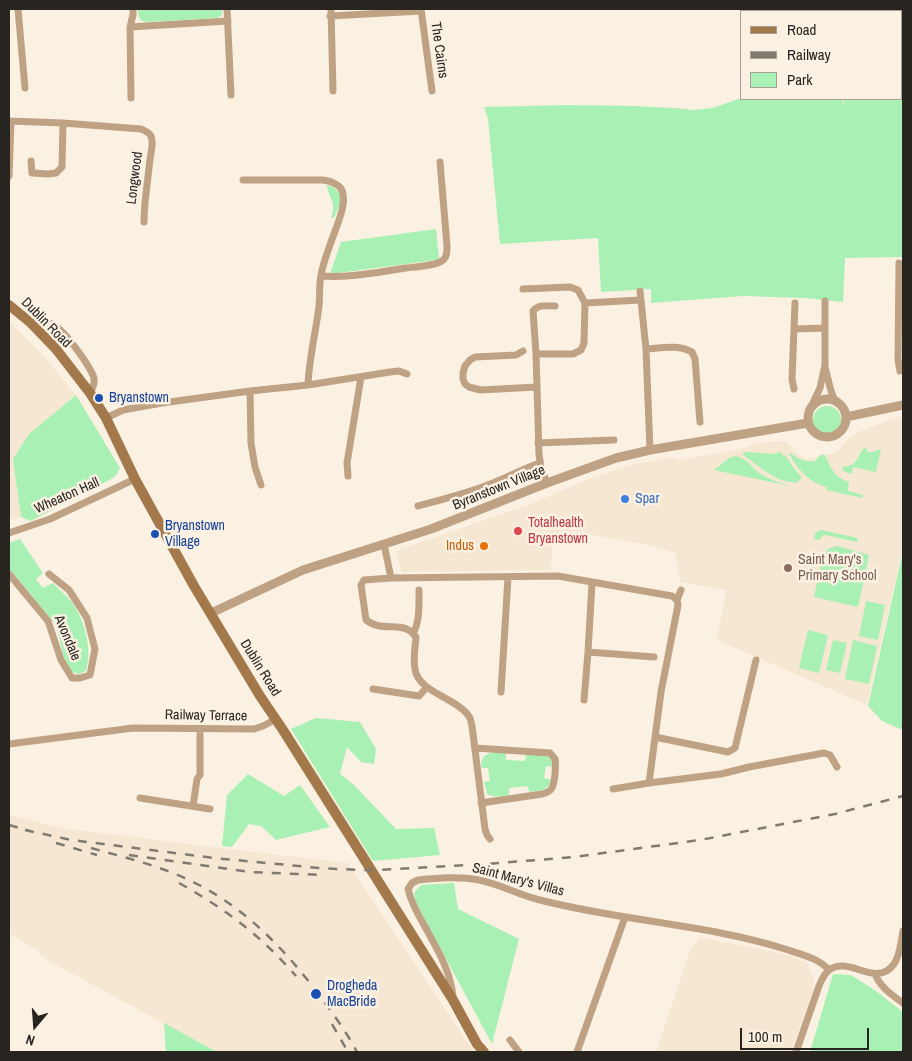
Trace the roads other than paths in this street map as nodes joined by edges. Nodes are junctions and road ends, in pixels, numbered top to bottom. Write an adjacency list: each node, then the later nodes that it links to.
1 (18, 9): 8 (street)
2 (133, 9): 7 (street)
3 (226, 9): 6 (street)
4 (421, 10): 5 (street, The Cairns); 10 (street, The Cairns)
5 (330, 13): 9 (street, The Cairns)
6 (228, 21): 7 (street); 11 (street)
7 (130, 27): 12 (street)
8 (25, 88)
9 (333, 91)
10 (432, 91)
11 (231, 95)
12 (131, 98)
13 (10, 121): 14 (street, Longwood); 17 (street, Longwood)
14 (63, 123): 15 (street); 19 (street, Longwood)
15 (31, 161)
16 (440, 162): 21 (street)
17 (9, 176)
18 (243, 180): 21 (street)
19 (144, 222)
20 (899, 263): 30 (street)
21 (321, 276): 41 (street)
22 (523, 288): 26 (street)
23 (640, 291): 24 (street)
24 (641, 300): 26 (street); 34 (street)
25 (825, 301): 32 (street)
26 (585, 303): 36 (street)
27 (795, 303): 33 (street)
28 (9, 305): 31 (main road, Dublin Road)
29 (556, 306): 36 (street)
30 (901, 317): 38 (street)
31 (31, 323): 45 (main road, Dublin Road); 45 (street)
32 (825, 328): 33 (street); 37 (street)
33 (794, 329): 43 (street)
34 (646, 349): 51 (street); 55 (street)
35 (522, 351): 42 (street)
36 (536, 354): 42 (street)
37 (825, 365): 46 (street); 48 (street)
38 (900, 371)
39 (407, 374): 40 (street)
40 (361, 377): 41 (street); 57 (street)
41 (308, 385): 44 (street)
42 (537, 387): 54 (street)
43 (794, 389)
44 (250, 391): 50 (street); 60 (street)
45 (90, 393): 50 (main road, Dublin Road)
46 (835, 401): 48 (street); 49 (street)
47 (903, 405): 49 (street)
48 (811, 408): 52 (street)
49 (846, 417): 52 (street)
50 (106, 418): 58 (main road, Dublin Road)
51 (700, 422)
52 (808, 423): 55 (street, Byranstown Village)
53 (614, 440): 54 (street)
54 (538, 444): 56 (street)
55 (650, 450): 59 (street, Byranstown Village)
56 (540, 463): 59 (street); 61 (street)
57 (348, 476)
58 (135, 479): 62 (street, Wheaton Hall); 72 (main road, Dublin Road)
59 (547, 483): 63 (street, Byranstown Village)
60 (261, 485)
61 (418, 506)
62 (9, 533)
63 (384, 544): 67 (street); 72 (street, Byranstown Village)
64 (9, 574): 65 (street, Avondale)
65 (49, 574)
66 (508, 576): 67 (street); 68 (street); 79 (street)
67 (391, 578): 73 (street)
68 (592, 583): 71 (street); 74 (street)
69 (419, 590): 73 (street)
70 (681, 590): 71 (street)
71 (677, 600): 83 (street)
72 (211, 614): 81 (main road, Dublin Road)
73 (413, 634): 77 (street)
74 (588, 652): 75 (street); 80 (street)
75 (654, 657)
76 (756, 660): 83 (street)
77 (427, 687): 78 (street); 85 (street)
78 (373, 689)
79 (501, 692)
80 (584, 700)
81 (276, 720): 82 (street, Railway Terrace); 98 (main road, Dublin Road)
82 (200, 728): 84 (street, Railway Terrace); 91 (street)
83 (655, 737): 87 (street)
84 (9, 744)
85 (475, 748): 90 (street); 90 (street)
86 (837, 767): 87 (street)
87 (649, 783): 88 (street)
88 (612, 789)
89 (140, 798): 91 (street)
90 (481, 803): 93 (street)
91 (193, 806): 92 (street)
92 (210, 809)
93 (490, 839)
94 (625, 916): 96 (street, Saint Mary's Villas); 98 (street, Saint Mary's Villas); 103 (street)
95 (903, 931): 97 (street)
96 (829, 970): 97 (street); 104 (street)
97 (875, 974): 99 (street)
98 (453, 1000): 101 (main road, Dublin Road)
99 (903, 1003)
100 (510, 1040): 102 (street)
101 (484, 1052)
102 (519, 1052)
103 (577, 1052)
104 (796, 1052)

